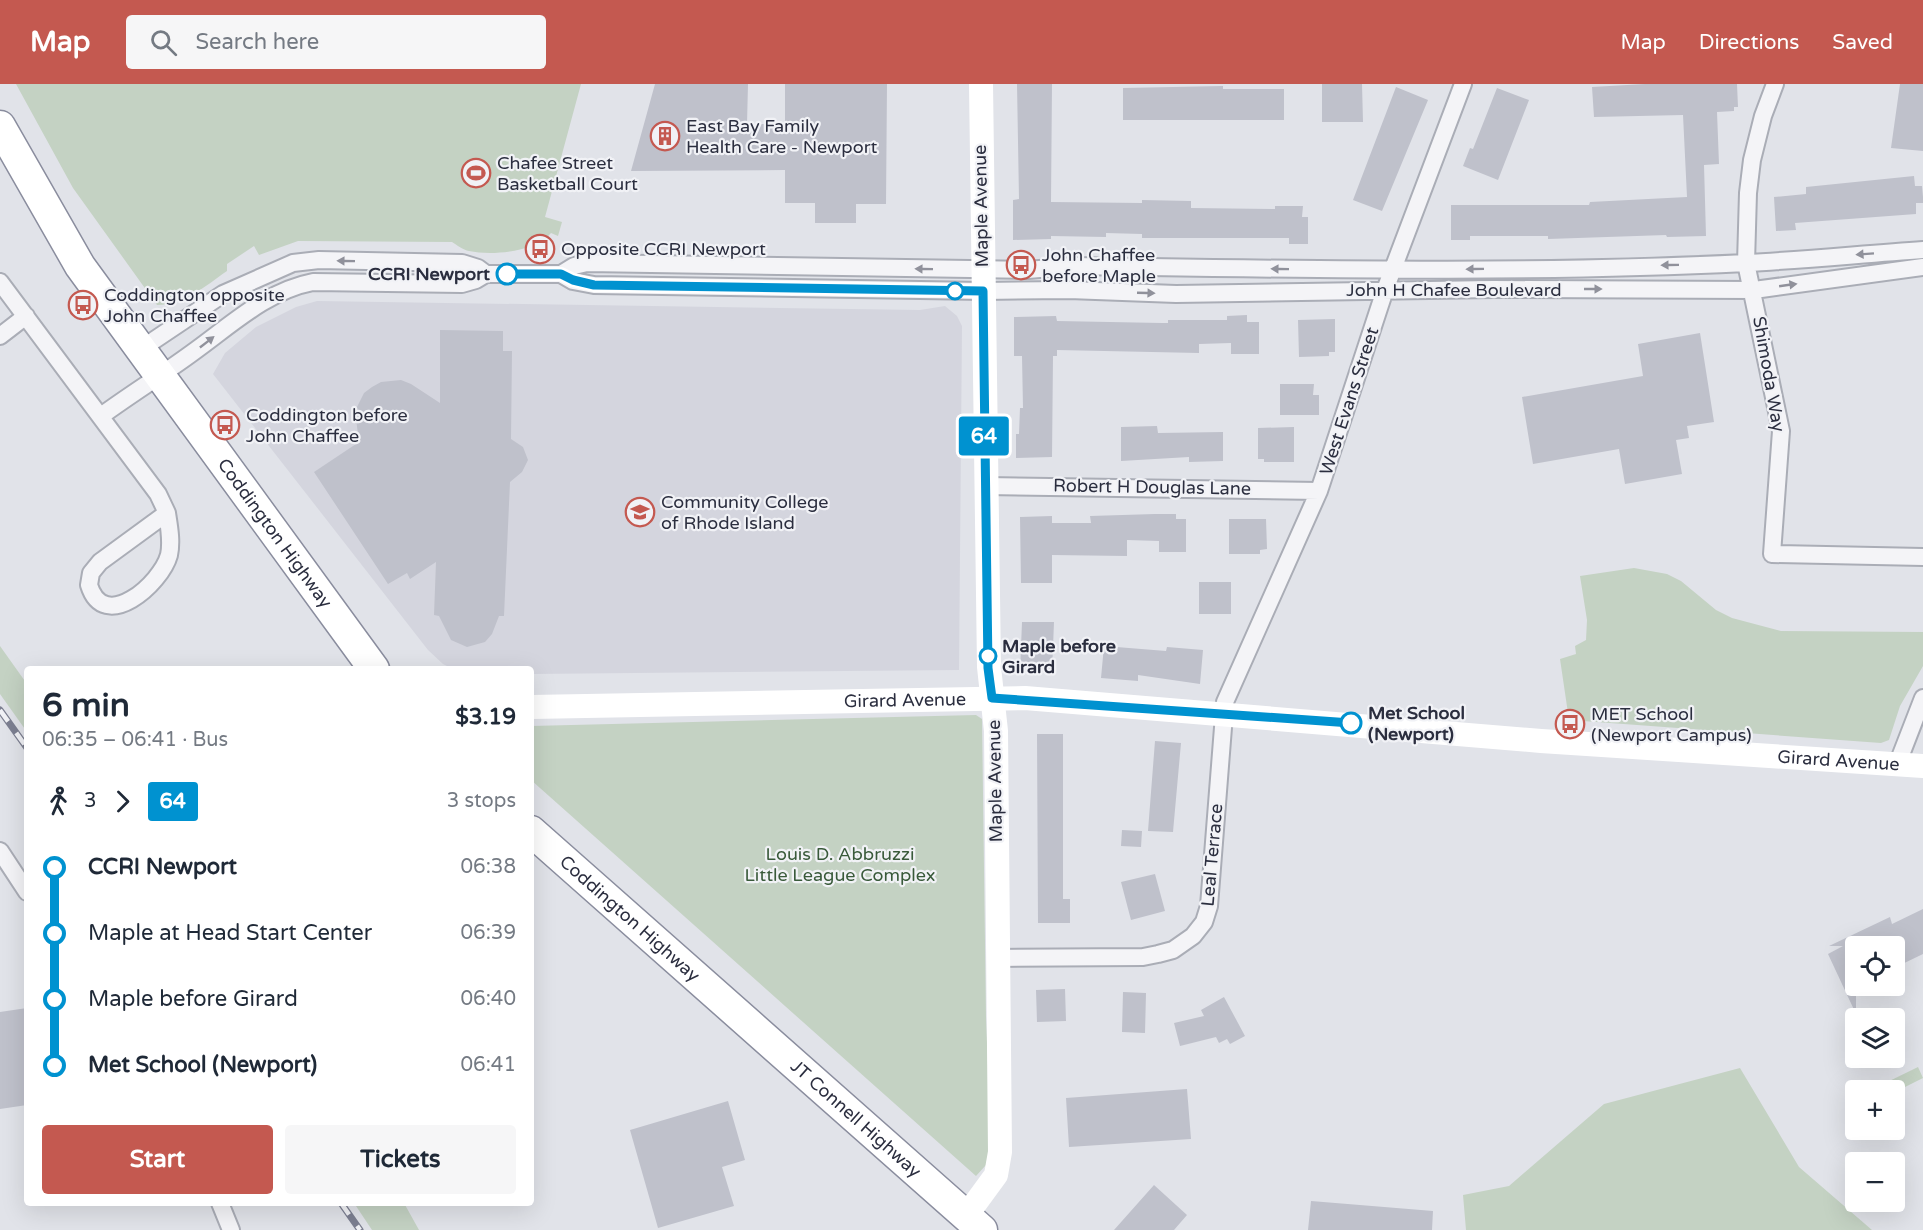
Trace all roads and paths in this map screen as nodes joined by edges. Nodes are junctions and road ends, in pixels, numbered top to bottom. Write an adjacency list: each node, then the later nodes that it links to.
1 (981, 84): 10 (street, Maple Avenue)
2 (1463, 84): 8 (street, West Evans Street)
3 (1775, 84): 6 (street, Shimoda Way)
4 (0, 126): 16 (highway, Coddington Highway)
5 (1923, 250): 6 (street, John H Chafee Boulevard, one-way to 6)
6 (1746, 263): 8 (street, John H Chafee Boulevard, one-way to 8); 13 (street, Shimoda Way)
7 (1923, 267): 13 (street, John H Chafee Boulevard, one-way to 7)
8 (1395, 270): 10 (street, John H Chafee Boulevard, one-way to 10); 12 (street, West Evans Street)
9 (486, 274): 10 (street); 16 (street, one-way to 16); 17 (street, one-way to 9)
10 (983, 280): 12 (street, John H Chafee Boulevard, one-way to 12); 19 (street, Maple Avenue)
11 (0, 282): 14 (street)
12 (1385, 290): 13 (street, John H Chafee Boulevard, one-way to 13); 20 (street, West Evans Street)
13 (1754, 290): 22 (street, Shimoda Way)
14 (26, 316): 15 (street); 18 (street)
15 (0, 336)
16 (141, 350): 17 (highway, Coddington Highway)
17 (159, 375): 18 (street); 23 (highway, Coddington Highway)
18 (101, 416): 21 (street)
19 (985, 486): 20 (street, Robert H Douglas Lane); 24 (street, Maple Avenue)
20 (1319, 490): 27 (street, West Evans Street)
21 (167, 513): 21 (street)
22 (1923, 557)
23 (372, 666)
24 (992, 698): 26 (street, Girard Avenue); 27 (street, Girard Avenue); 33 (street, Maple Avenue)
25 (1923, 698): 28 (street)
26 (534, 707)
27 (1223, 712): 28 (street, Girard Avenue); 33 (street, Leal Terrace)
28 (1897, 765): 29 (street, Girard Avenue)
29 (1923, 766)
30 (534, 834): 34 (highway, Coddington Highway)
31 (0, 851): 32 (street)
32 (24, 887)
33 (997, 958): 36 (street, Maple Avenue)
34 (729, 1005): 36 (highway, JT Connell Highway)
35 (221, 1206): 37 (street)
36 (974, 1223)
37 (231, 1230)

